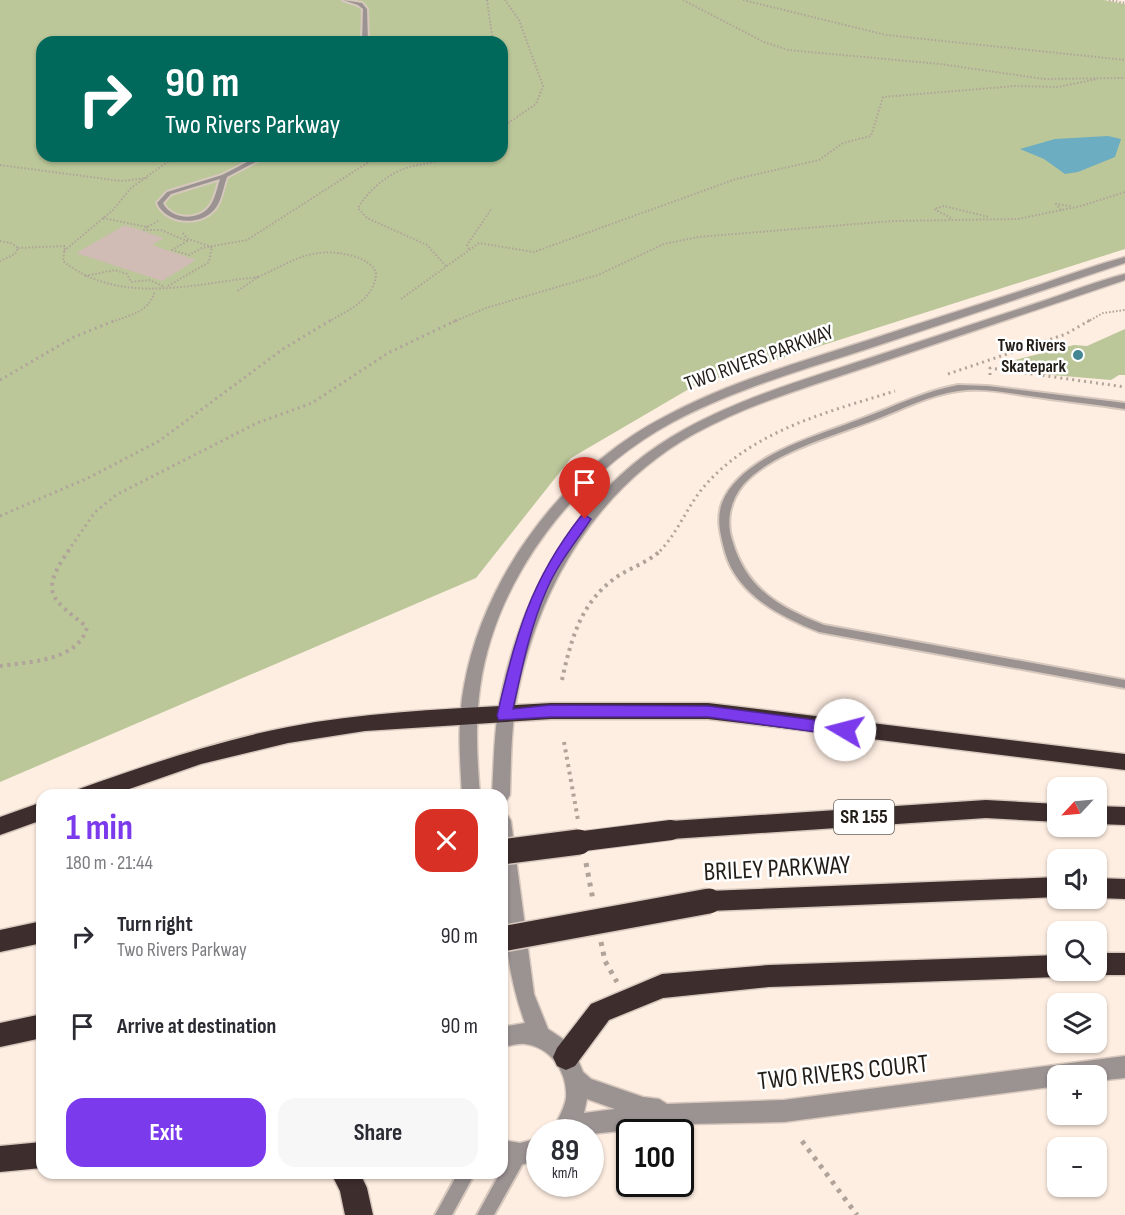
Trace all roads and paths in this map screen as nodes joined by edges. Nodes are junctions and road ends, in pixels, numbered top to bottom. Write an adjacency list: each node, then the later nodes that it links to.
1 (345, 0): 8 (lane)
2 (487, 0): 9 (path)
3 (505, 0): 13 (path)
4 (683, 0): 12 (path)
5 (743, 0): 10 (path)
6 (1109, 0): 7 (path)
7 (1125, 3)
8 (366, 36)
9 (492, 36)
10 (1125, 60)
11 (1125, 78): 12 (path)
12 (1096, 79): 35 (path)
13 (508, 123)
14 (167, 162): 20 (path)
15 (252, 162): 19 (lane)
16 (369, 162): 33 (path)
17 (440, 162): 39 (path)
18 (0, 165): 21 (path)
19 (224, 176): 19 (lane)
20 (147, 178): 21 (path); 22 (path)
21 (121, 181): 22 (path)
22 (131, 188): 31 (path)
23 (1125, 192): 24 (path)
24 (1074, 206): 26 (path); 26 (path)
25 (492, 208): 35 (path)
26 (1061, 210): 28 (path)
27 (952, 218): 28 (path); 28 (path); 53 (path)
28 (997, 219)
29 (147, 227): 33 (path)
30 (0, 242): 34 (path)
31 (72, 244): 32 (path); 36 (path)
32 (64, 246): 34 (path); 36 (path)
33 (213, 246): 43 (path)
34 (18, 248): 38 (path)
35 (469, 249): 39 (path)
36 (64, 251): 40 (path)
37 (1125, 260): 56 (street, TWO RIVERS PARKWAY)
38 (0, 261)
39 (446, 266): 47 (path)
40 (84, 276): 43 (path); 44 (path)
41 (1125, 276): 55 (street, TWO RIVERS PARKWAY)
42 (258, 277): 43 (path); 46 (path); 52 (path)
43 (166, 287): 44 (path); 45 (path)
44 (135, 288): 45 (path)
45 (155, 291): 48 (path)
46 (236, 292)
47 (401, 299)
48 (0, 380)
49 (1125, 387): 50 (path)
50 (989, 389): 51 (lane); 54 (lane)
51 (1125, 406)
52 (0, 516)
53 (0, 666)
54 (1125, 684)
55 (504, 716): 56 (highway); 58 (highway); 61 (street, TWO RIVERS PARKWAY)
56 (468, 718): 59 (highway); 60 (street, TWO RIVERS PARKWAY)
57 (564, 742): 66 (path)
58 (1125, 762)
59 (104, 789)
60 (471, 789)
61 (501, 789)
62 (1047, 812): 68 (highway, BRILEY PARKWAY / SR 155, bridge)
63 (36, 813): 67 (highway)
64 (1107, 815): 65 (highway)
65 (1125, 816)
66 (579, 822)
67 (0, 826)
68 (508, 851)
69 (585, 857): 74 (path)
70 (508, 868): 86 (street)
71 (1047, 887): 76 (highway, BRILEY PARKWAY, bridge)
72 (1107, 888): 73 (highway)
73 (1125, 889)
74 (594, 903)
75 (36, 933): 78 (highway)
76 (508, 938)
77 (600, 938): 82 (path)
78 (0, 941)
79 (1125, 963): 80 (highway)
80 (1107, 964)
81 (1047, 966): 87 (highway)
82 (620, 988)
83 (36, 1027): 84 (highway)
84 (0, 1035)
85 (508, 1036): 86 (street)
86 (540, 1036): 87 (street)
87 (566, 1057): 89 (street)
88 (1125, 1067): 90 (street, TWO RIVERS COURT)
89 (576, 1080): 90 (street); 91 (street)
90 (688, 1113): 92 (street, TWO RIVERS COURT)
91 (570, 1119)
92 (604, 1121)
93 (802, 1141): 104 (path)
94 (521, 1151): 97 (lane)
95 (36, 1156): 96 (highway)
96 (0, 1159)
97 (508, 1174)
98 (348, 1179): 101 (highway)
99 (464, 1179): 102 (lane)
100 (505, 1179): 103 (lane)
101 (360, 1215)
102 (443, 1215)
103 (485, 1215)
104 (857, 1215)

